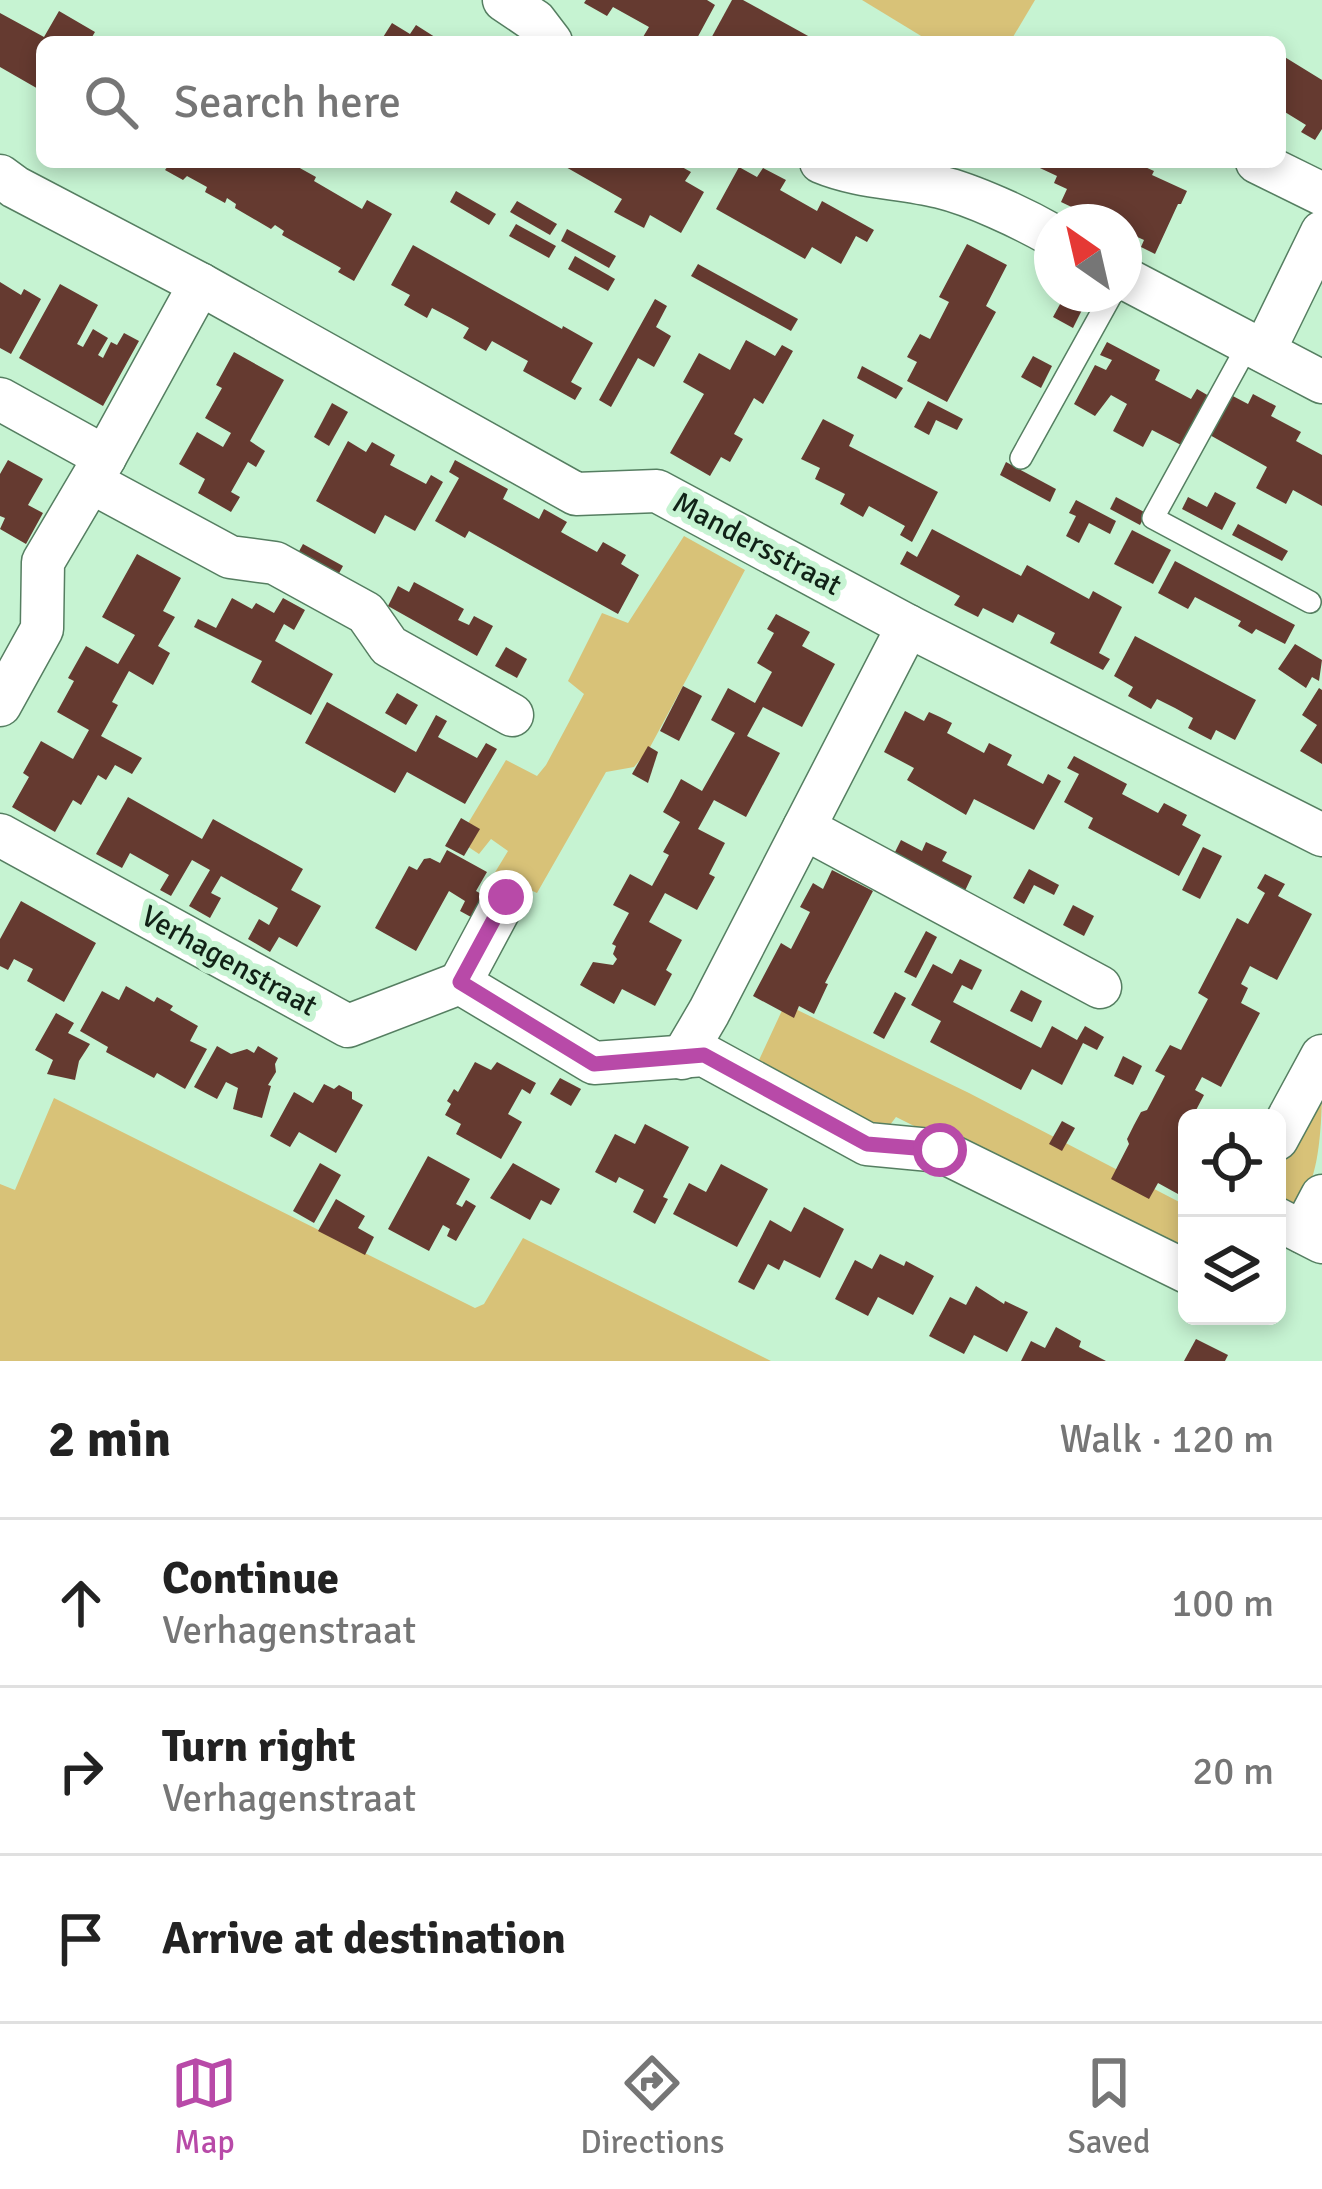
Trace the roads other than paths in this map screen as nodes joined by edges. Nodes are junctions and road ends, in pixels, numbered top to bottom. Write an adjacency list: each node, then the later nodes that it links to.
1 (504, 0): 2 (street)
2 (546, 36)
3 (835, 168): 7 (street)
4 (1269, 168): 6 (street)
5 (0, 176): 9 (street, Mandersstraat)
6 (1322, 194)
7 (1034, 225)
8 (1322, 232): 12 (street)
9 (200, 284): 16 (street); 18 (street, Mandersstraat)
10 (1142, 287): 12 (street)
11 (1102, 312): 15 (lane)
12 (1256, 347): 13 (street); 17 (lane)
13 (1322, 382)
14 (0, 399): 16 (street)
15 (1021, 458)
16 (98, 469): 19 (street); 20 (street)
17 (1310, 602)
18 (908, 626): 21 (street); 22 (street, Mandersstraat)
19 (0, 705)
20 (512, 715)
21 (804, 828): 26 (street); 28 (street)
22 (1322, 836)
23 (1, 838): 25 (street, Verhagenstraat)
24 (506, 897): 25 (street)
25 (460, 982): 28 (street)
26 (1100, 987)
27 (1322, 1056): 29 (street)
28 (682, 1058): 30 (street)
29 (1286, 1122)
30 (1178, 1268)

